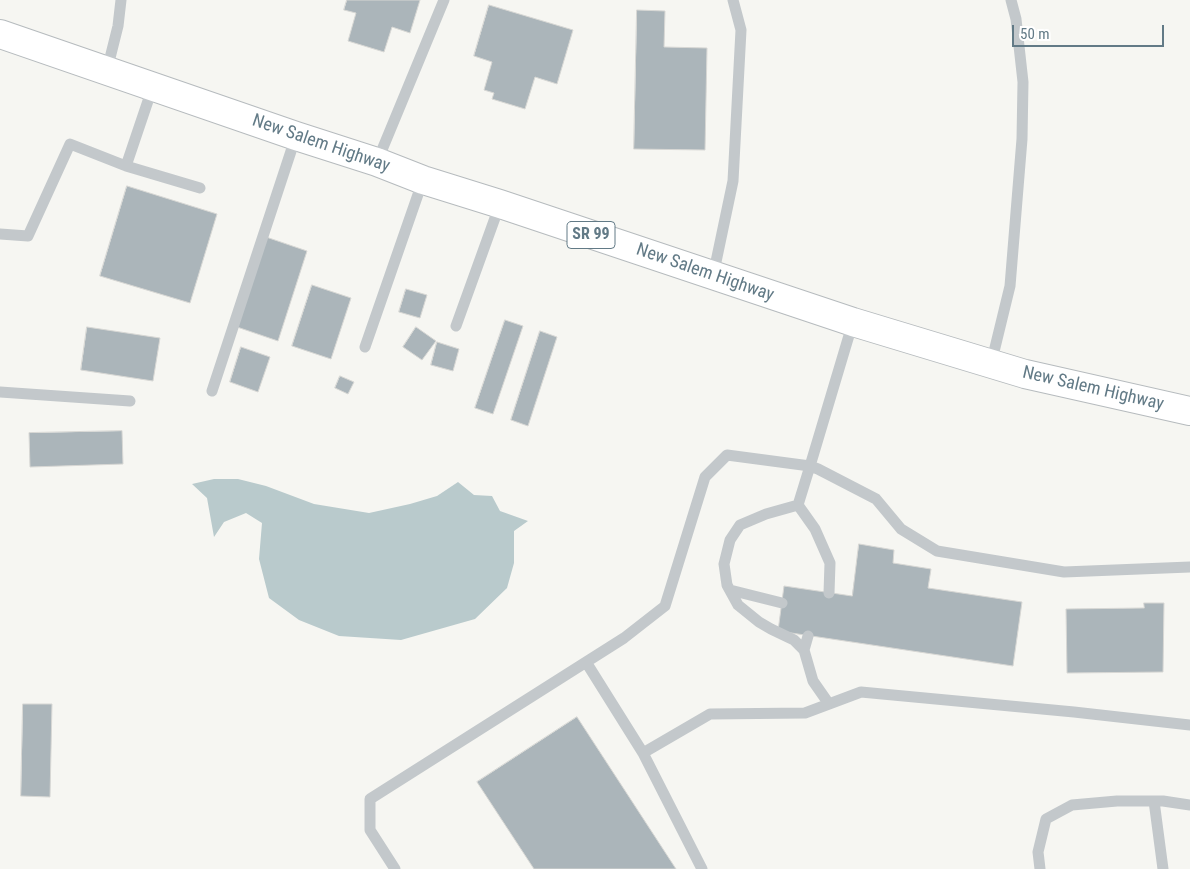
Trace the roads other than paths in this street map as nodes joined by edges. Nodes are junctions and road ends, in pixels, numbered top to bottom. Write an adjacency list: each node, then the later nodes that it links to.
1 (121, 0): 6 (lane)
2 (444, 0): 9 (lane)
3 (733, 0): 15 (lane)
4 (1012, 0): 19 (lane)
5 (0, 34): 6 (main road, New Salem Highway / SR 99)
6 (107, 70): 7 (main road, New Salem Highway / SR 99)
7 (153, 86): 8 (main road, New Salem Highway / SR 99); 10 (lane)
8 (296, 136): 9 (main road, New Salem Highway / SR 99); 20 (lane)
9 (377, 162): 11 (main road, New Salem Highway / SR 99)
10 (126, 166): 12 (lane); 14 (lane)
11 (423, 180): 13 (main road, New Salem Highway / SR 99); 18 (lane)
12 (200, 188)
13 (500, 204): 15 (main road, New Salem Highway / SR 99); 17 (lane)
14 (0, 234)
15 (714, 276): 16 (main road, New Salem Highway / SR 99)
16 (853, 322): 19 (main road, New Salem Highway / SR 99); 24 (lane)
17 (456, 326)
18 (365, 347)
19 (991, 364): 23 (main road, New Salem Highway / SR 99)
20 (212, 391)
21 (0, 392): 22 (lane)
22 (130, 401)
23 (1190, 412)
24 (810, 466): 25 (lane); 26 (lane); 32 (lane)
25 (798, 504): 27 (lane); 28 (lane)
26 (1190, 567)
27 (730, 590): 29 (lane); 31 (lane)
28 (829, 593)
29 (782, 602)
30 (808, 636): 31 (lane)
31 (804, 650): 33 (lane)
32 (586, 662): 35 (lane); 38 (lane)
33 (829, 704): 34 (lane); 35 (lane)
34 (1190, 725)
35 (643, 753): 39 (lane)
36 (1154, 801): 37 (lane); 40 (lane); 41 (lane)
37 (1190, 805)
38 (395, 869)
39 (702, 869)
40 (1040, 869)
41 (1163, 869)

